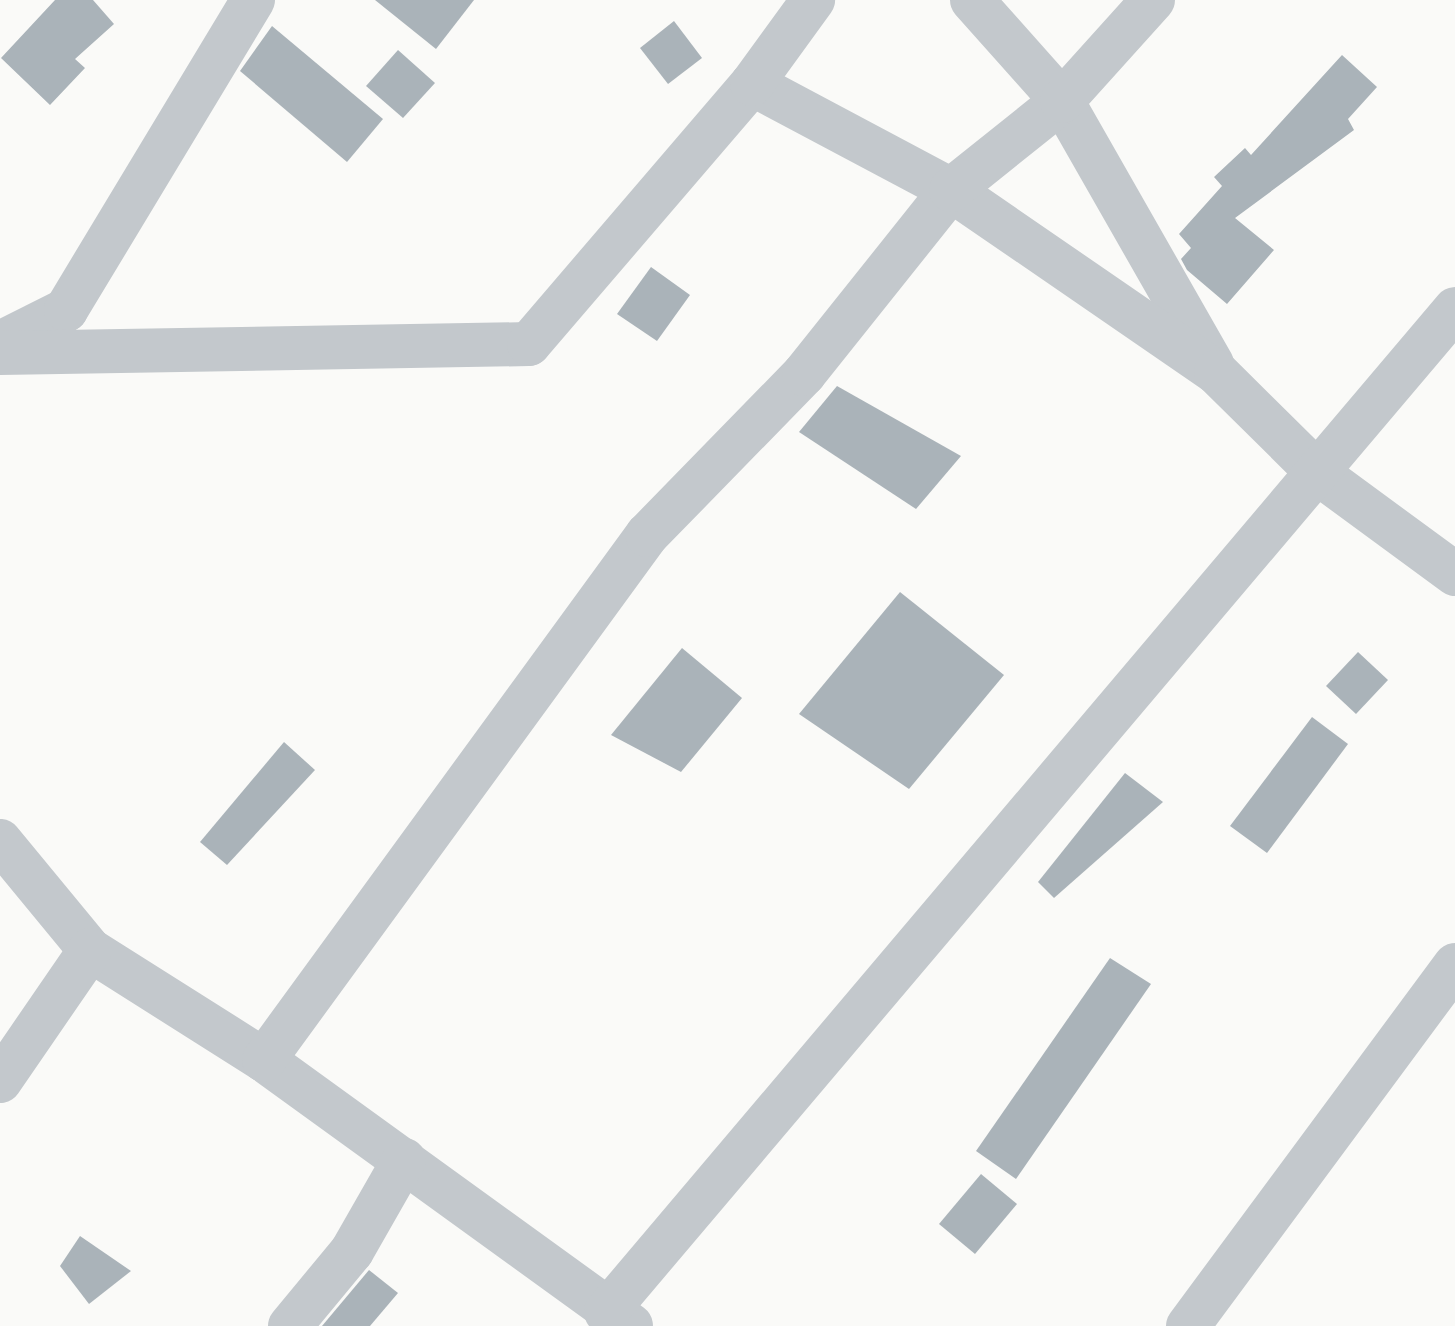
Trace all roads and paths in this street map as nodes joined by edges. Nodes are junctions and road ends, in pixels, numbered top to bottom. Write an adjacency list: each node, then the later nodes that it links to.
1 (253, 0): 9 (street)
2 (813, 0): 5 (street)
3 (972, 0): 6 (street)
4 (1153, 0): 6 (street)
5 (752, 84): 7 (street); 10 (street)
6 (1062, 101): 7 (street); 11 (street)
7 (951, 190): 11 (street); 17 (street)
8 (1455, 309): 12 (street)
9 (0, 343)
10 (0, 353)
11 (1216, 372): 12 (street)
12 (1319, 474): 13 (street); 20 (street)
13 (1455, 574)
14 (0, 841): 15 (street)
15 (90, 950): 17 (street); 18 (street)
16 (1455, 965): 22 (street)
17 (264, 1060): 19 (street)
18 (0, 1081)
19 (404, 1160): 20 (street); 21 (street)
20 (619, 1319)
21 (290, 1326)
22 (1188, 1326)

